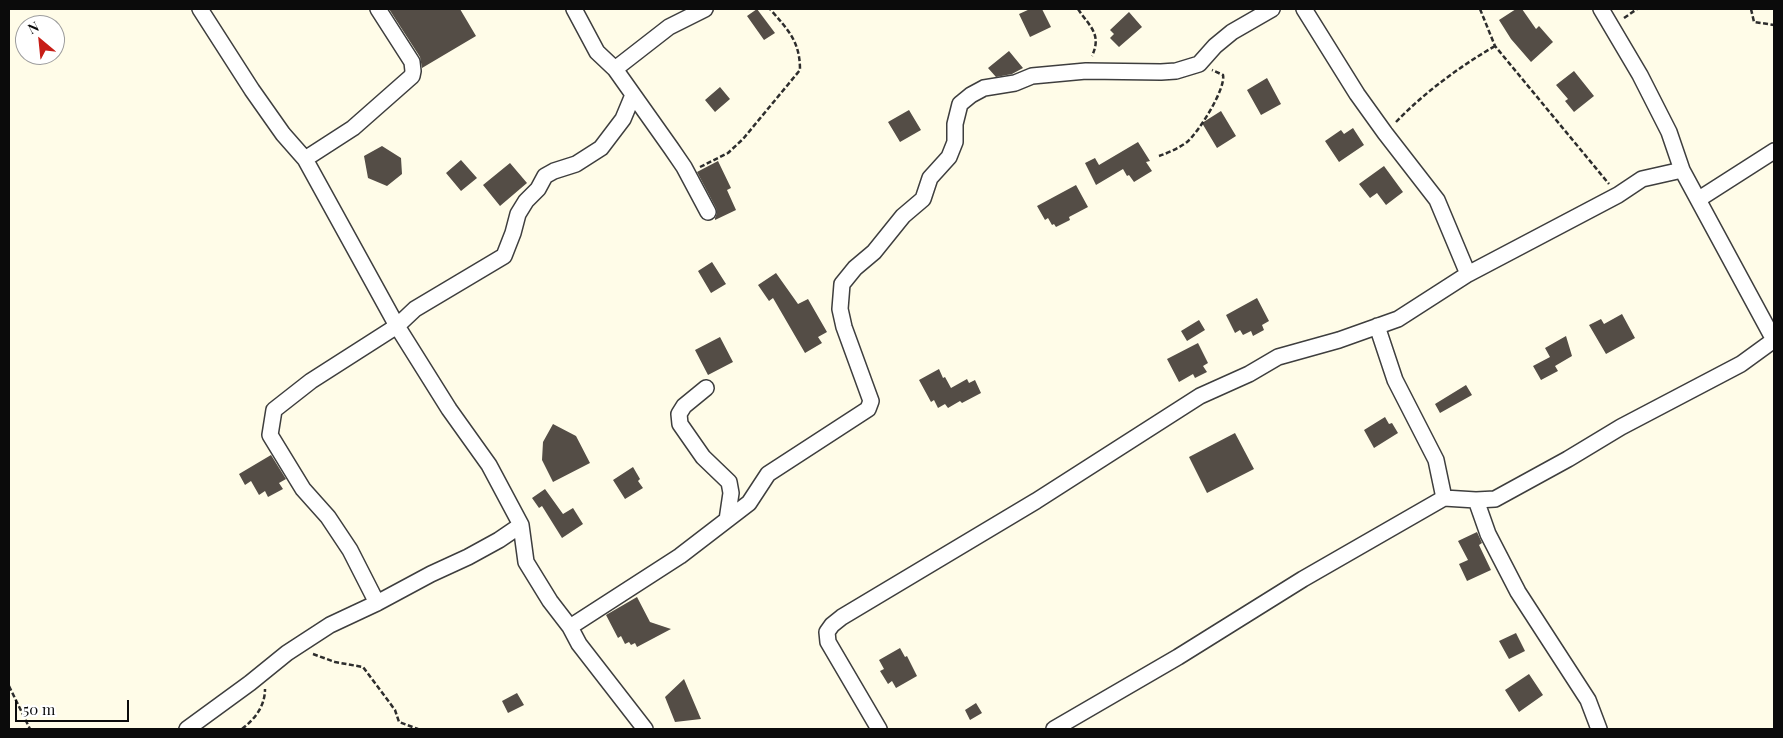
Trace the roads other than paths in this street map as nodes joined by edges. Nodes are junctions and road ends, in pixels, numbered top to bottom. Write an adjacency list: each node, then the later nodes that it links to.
1 (200, 9): 11 (street)
2 (378, 9): 11 (street)
3 (574, 9): 8 (street)
4 (705, 9): 8 (street)
5 (1272, 9): 22 (street)
6 (1304, 9): 15 (street)
7 (1602, 9): 12 (street)
8 (615, 69): 9 (street)
9 (633, 95): 14 (street); 16 (street)
10 (1774, 151): 13 (street)
11 (305, 159): 16 (street)
12 (1682, 170): 13 (street); 15 (street)
13 (1699, 199): 18 (street)
14 (708, 212)
15 (1468, 274): 17 (street)
16 (397, 326): 23 (street); 24 (street)
17 (1377, 326): 20 (street); 28 (street)
18 (1774, 340): 21 (street)
19 (706, 388): 22 (street)
20 (1444, 498): 21 (street); 29 (street)
21 (1476, 500): 30 (street)
22 (727, 520): 25 (street)
23 (521, 525): 24 (street); 25 (street)
24 (377, 603): 26 (street)
25 (570, 627): 27 (street)
26 (187, 729)
27 (645, 729)
28 (879, 729)
29 (1054, 729)
30 (1599, 729)

